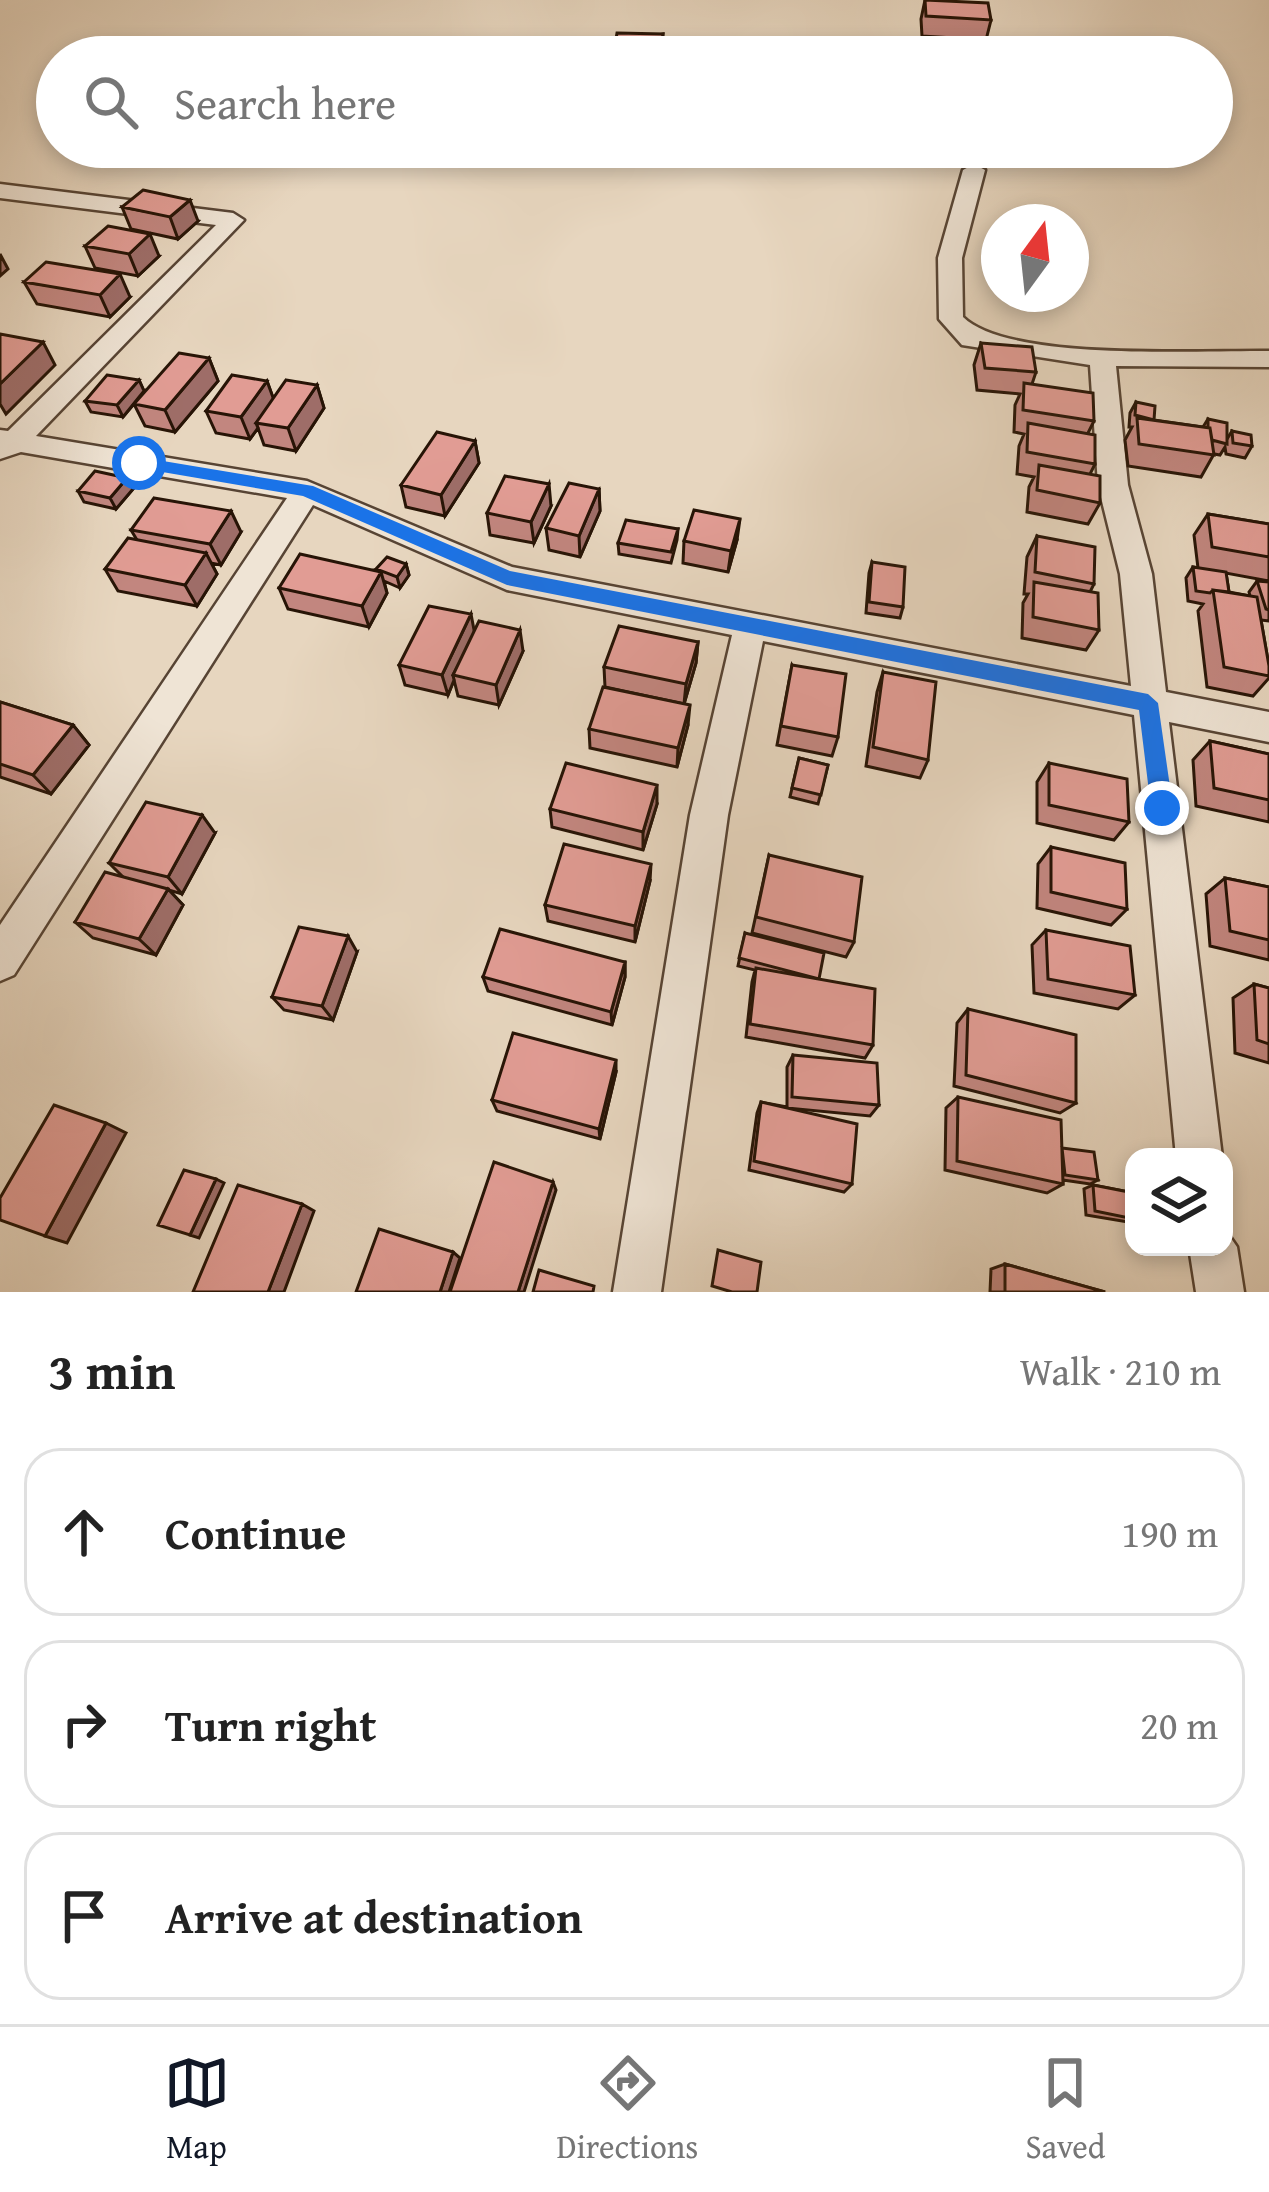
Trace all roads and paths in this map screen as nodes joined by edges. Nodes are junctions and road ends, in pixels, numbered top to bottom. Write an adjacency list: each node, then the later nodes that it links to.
1 (974, 170): 3 (street)
2 (4, 195): 5 (street)
3 (1102, 358): 4 (street); 8 (street)
4 (1269, 359)
5 (5, 445): 6 (street)
6 (307, 490): 7 (street); 10 (street)
7 (750, 626): 8 (street); 13 (street)
8 (1148, 703): 9 (street); 11 (street)
9 (1269, 727)
10 (0, 961)
11 (1198, 1148)
12 (1215, 1256): 14 (street)
13 (637, 1292)
14 (1220, 1292)

